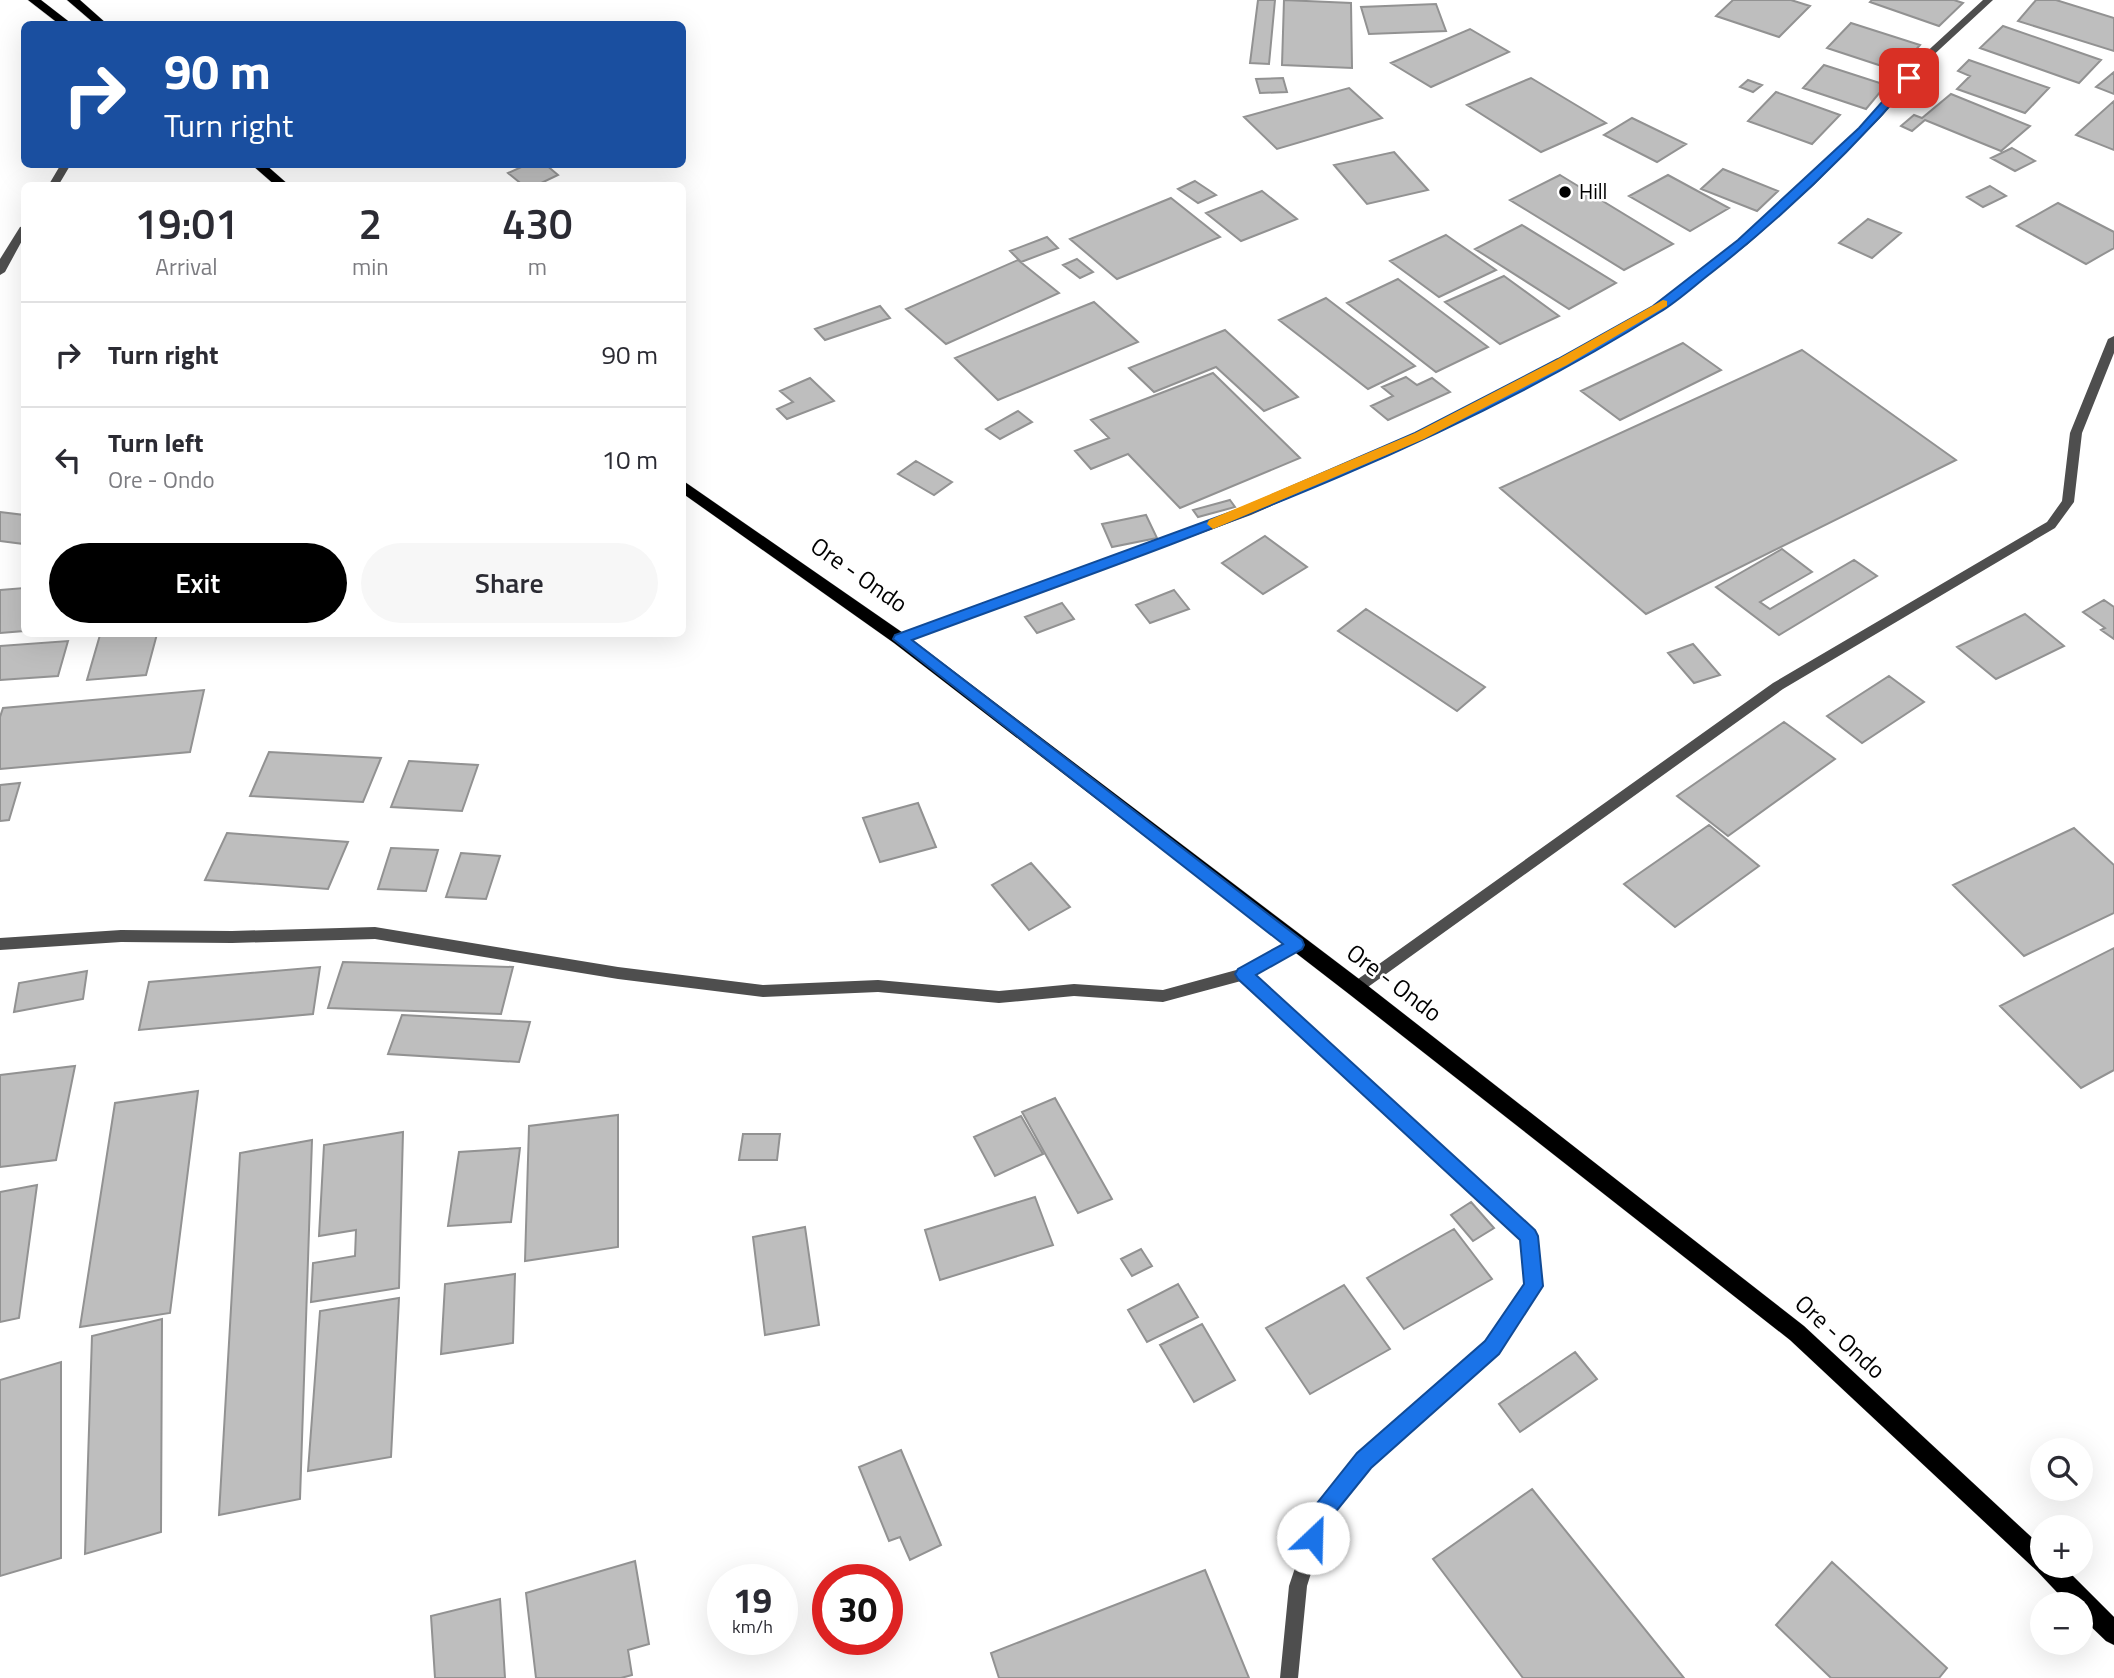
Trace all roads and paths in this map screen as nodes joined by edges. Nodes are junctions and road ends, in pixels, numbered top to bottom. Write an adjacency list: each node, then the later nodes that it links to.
1 (34, 0): 4 (main road)
2 (73, 0): 5 (main road)
3 (1988, 0): 12 (street)
4 (62, 21)
5 (98, 21)
6 (262, 168): 7 (main road)
7 (279, 182)
8 (21, 234): 9 (street)
9 (0, 272)
10 (2114, 339): 16 (street)
11 (686, 488): 12 (main road, Ore - Ondo)
12 (900, 639): 14 (main road, Ore - Ondo)
13 (0, 944): 15 (street)
14 (1296, 945): 15 (street); 16 (main road, Ore - Ondo)
15 (1244, 974): 20 (street)
16 (1356, 988): 17 (main road, Ore - Ondo)
17 (2030, 1551)
18 (2058, 1578): 19 (main road)
19 (2114, 1633)
20 (1289, 1678)

